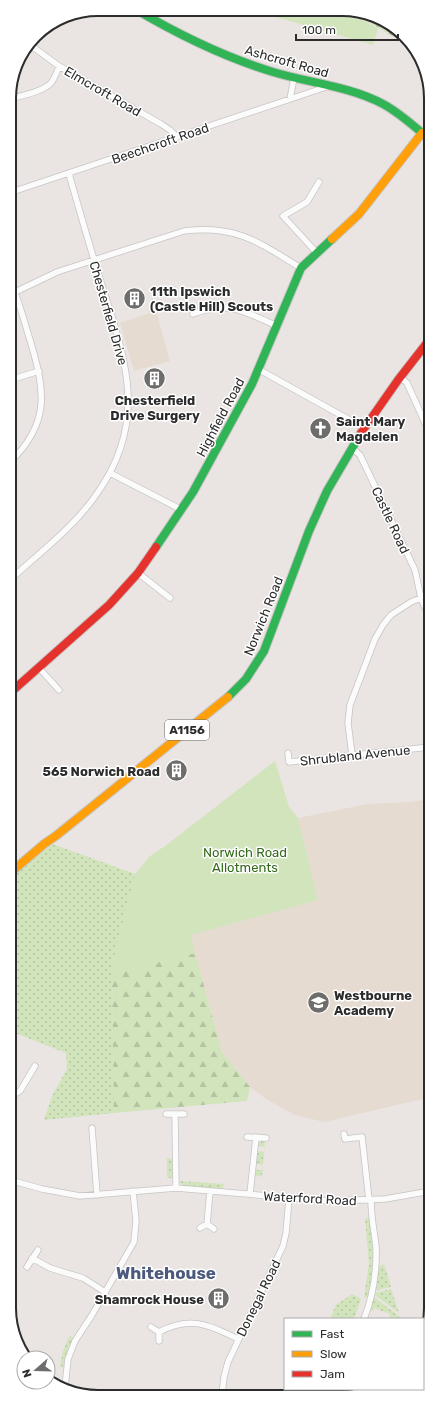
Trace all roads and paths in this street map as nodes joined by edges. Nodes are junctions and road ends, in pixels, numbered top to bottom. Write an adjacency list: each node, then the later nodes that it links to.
1 (147, 16): 4 (street, Ashcroft Road)
2 (34, 47): 3 (street, Elmcroft Road)
3 (59, 66): 6 (street); 9 (street, Elmcroft Road)
4 (294, 78): 5 (street, Ashcroft Road); 7 (street)
5 (330, 86): 7 (street, Beechcroft Road); 8 (street, Ashcroft Road)
6 (16, 97)
7 (290, 99): 9 (street, Beechcroft Road)
8 (422, 133): 13 (street, Highfield Road)
9 (176, 137): 10 (street, Beechcroft Road)
10 (69, 174): 12 (street, Beechcroft Road); 14 (street, Chesterfield Drive)
11 (319, 182): 13 (street)
12 (16, 191)
13 (317, 253): 15 (street, Highfield Road)
14 (94, 261): 15 (street); 16 (street); 29 (street, Chesterfield Drive)
15 (301, 268): 19 (street, Highfield Road)
16 (16, 292)
17 (16, 296): 22 (street)
18 (193, 314): 19 (street)
19 (277, 326): 21 (street, Highfield Road)
20 (424, 347): 23 (street, Norwich Road / A1156)
21 (258, 370): 26 (street); 30 (street, Highfield Road)
22 (39, 371): 24 (street); 28 (street)
23 (400, 377): 25 (street); 26 (street, Norwich Road / A1156)
24 (16, 378)
25 (424, 421)
26 (364, 428): 27 (street, Norwich Road / A1156)
27 (352, 448): 34 (street, Castle Road); 42 (street, Norwich Road / A1156)
28 (16, 456)
29 (110, 473): 30 (street); 32 (street, Chesterfield Drive)
30 (182, 510): 31 (street, Highfield Road)
31 (138, 573): 33 (street); 36 (street, Highfield Road)
32 (16, 574)
33 (170, 598)
34 (420, 598): 35 (street, Castle Road); 41 (street)
35 (424, 606)
36 (40, 668): 37 (street, Highfield Road); 38 (street)
37 (16, 688)
38 (59, 690)
39 (424, 748): 41 (street, Shrubland Avenue)
40 (288, 753): 41 (street, Shrubland Avenue)
41 (352, 755)
42 (16, 868)
43 (35, 1066): 44 (street)
44 (16, 1093)
45 (166, 1114): 46 (street)
46 (175, 1114): 47 (street); 54 (street)
47 (184, 1114)
48 (92, 1128): 58 (street)
49 (344, 1134): 61 (street, Waterford Road)
50 (247, 1137): 51 (street)
51 (256, 1137): 52 (street); 59 (street, Waterford Road)
52 (266, 1138)
53 (16, 1182): 58 (street, Waterford Road)
54 (176, 1188): 55 (street, Waterford Road); 56 (street, Waterford Road)
55 (133, 1191): 58 (street, Waterford Road); 68 (street)
56 (210, 1191): 59 (street, Waterford Road); 62 (street)
57 (424, 1192): 61 (street, Waterford Road)
58 (97, 1194)
59 (250, 1194): 60 (street, Waterford Road)
60 (289, 1199): 61 (street, Waterford Road); 72 (street, Donegal Road)
61 (370, 1200): 69 (street)
62 (207, 1224): 63 (street); 64 (street)
63 (200, 1228)
64 (214, 1229)
65 (38, 1250): 66 (street)
66 (32, 1258): 67 (street); 68 (street)
67 (27, 1267)
68 (105, 1292): 74 (street)
69 (364, 1318)
70 (151, 1327): 71 (street)
71 (159, 1332): 72 (street); 73 (street)
72 (238, 1339): 75 (street, Donegal Road)
73 (158, 1341)
74 (65, 1384)
75 (223, 1390)

